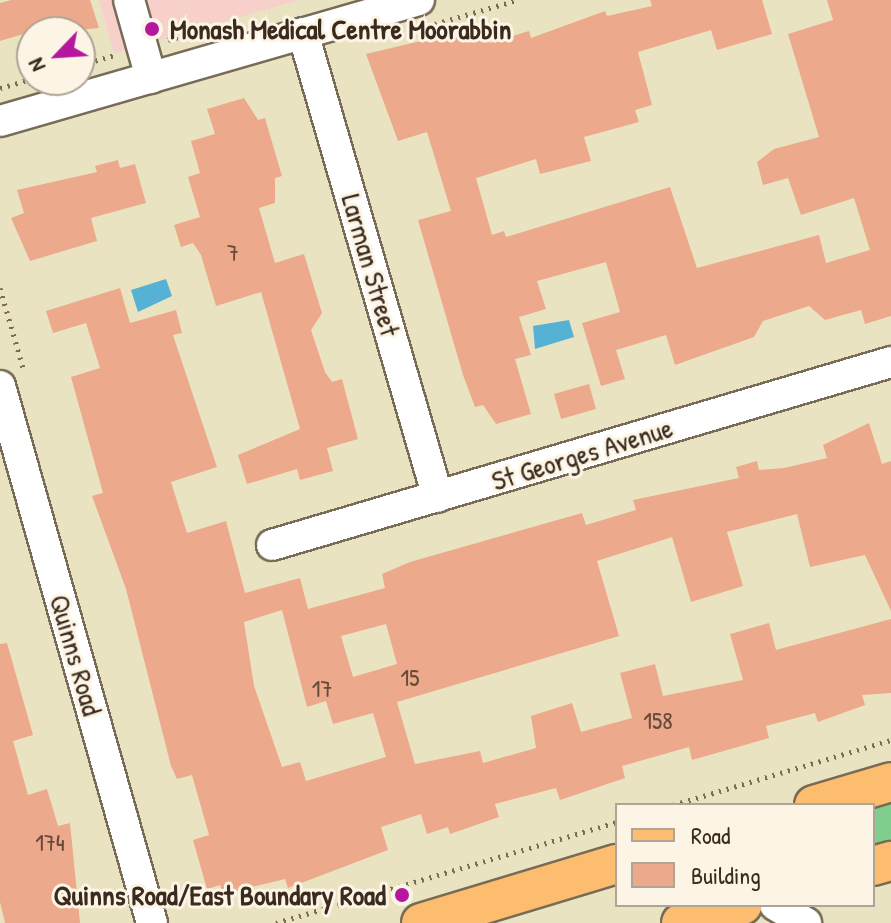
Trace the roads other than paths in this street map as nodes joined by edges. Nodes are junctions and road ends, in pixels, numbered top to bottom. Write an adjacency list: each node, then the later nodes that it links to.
1 (129, 0): 5 (street)
2 (372, 7): 3 (street); 4 (street)
3 (423, 13)
4 (303, 33): 5 (street); 9 (street, Larman Street)
5 (151, 78): 6 (street)
6 (0, 121)
7 (891, 362): 9 (street, St Georges Avenue)
8 (0, 386): 16 (street, Quinns Road)
9 (438, 497): 10 (street, St Georges Avenue)
10 (272, 545)
11 (891, 782): 12 (main road)
12 (821, 803)
13 (615, 865): 17 (main road)
14 (735, 907): 18 (main road)
15 (778, 907): 19 (street)
16 (152, 923)
17 (421, 923)
18 (681, 923)
19 (806, 923)

